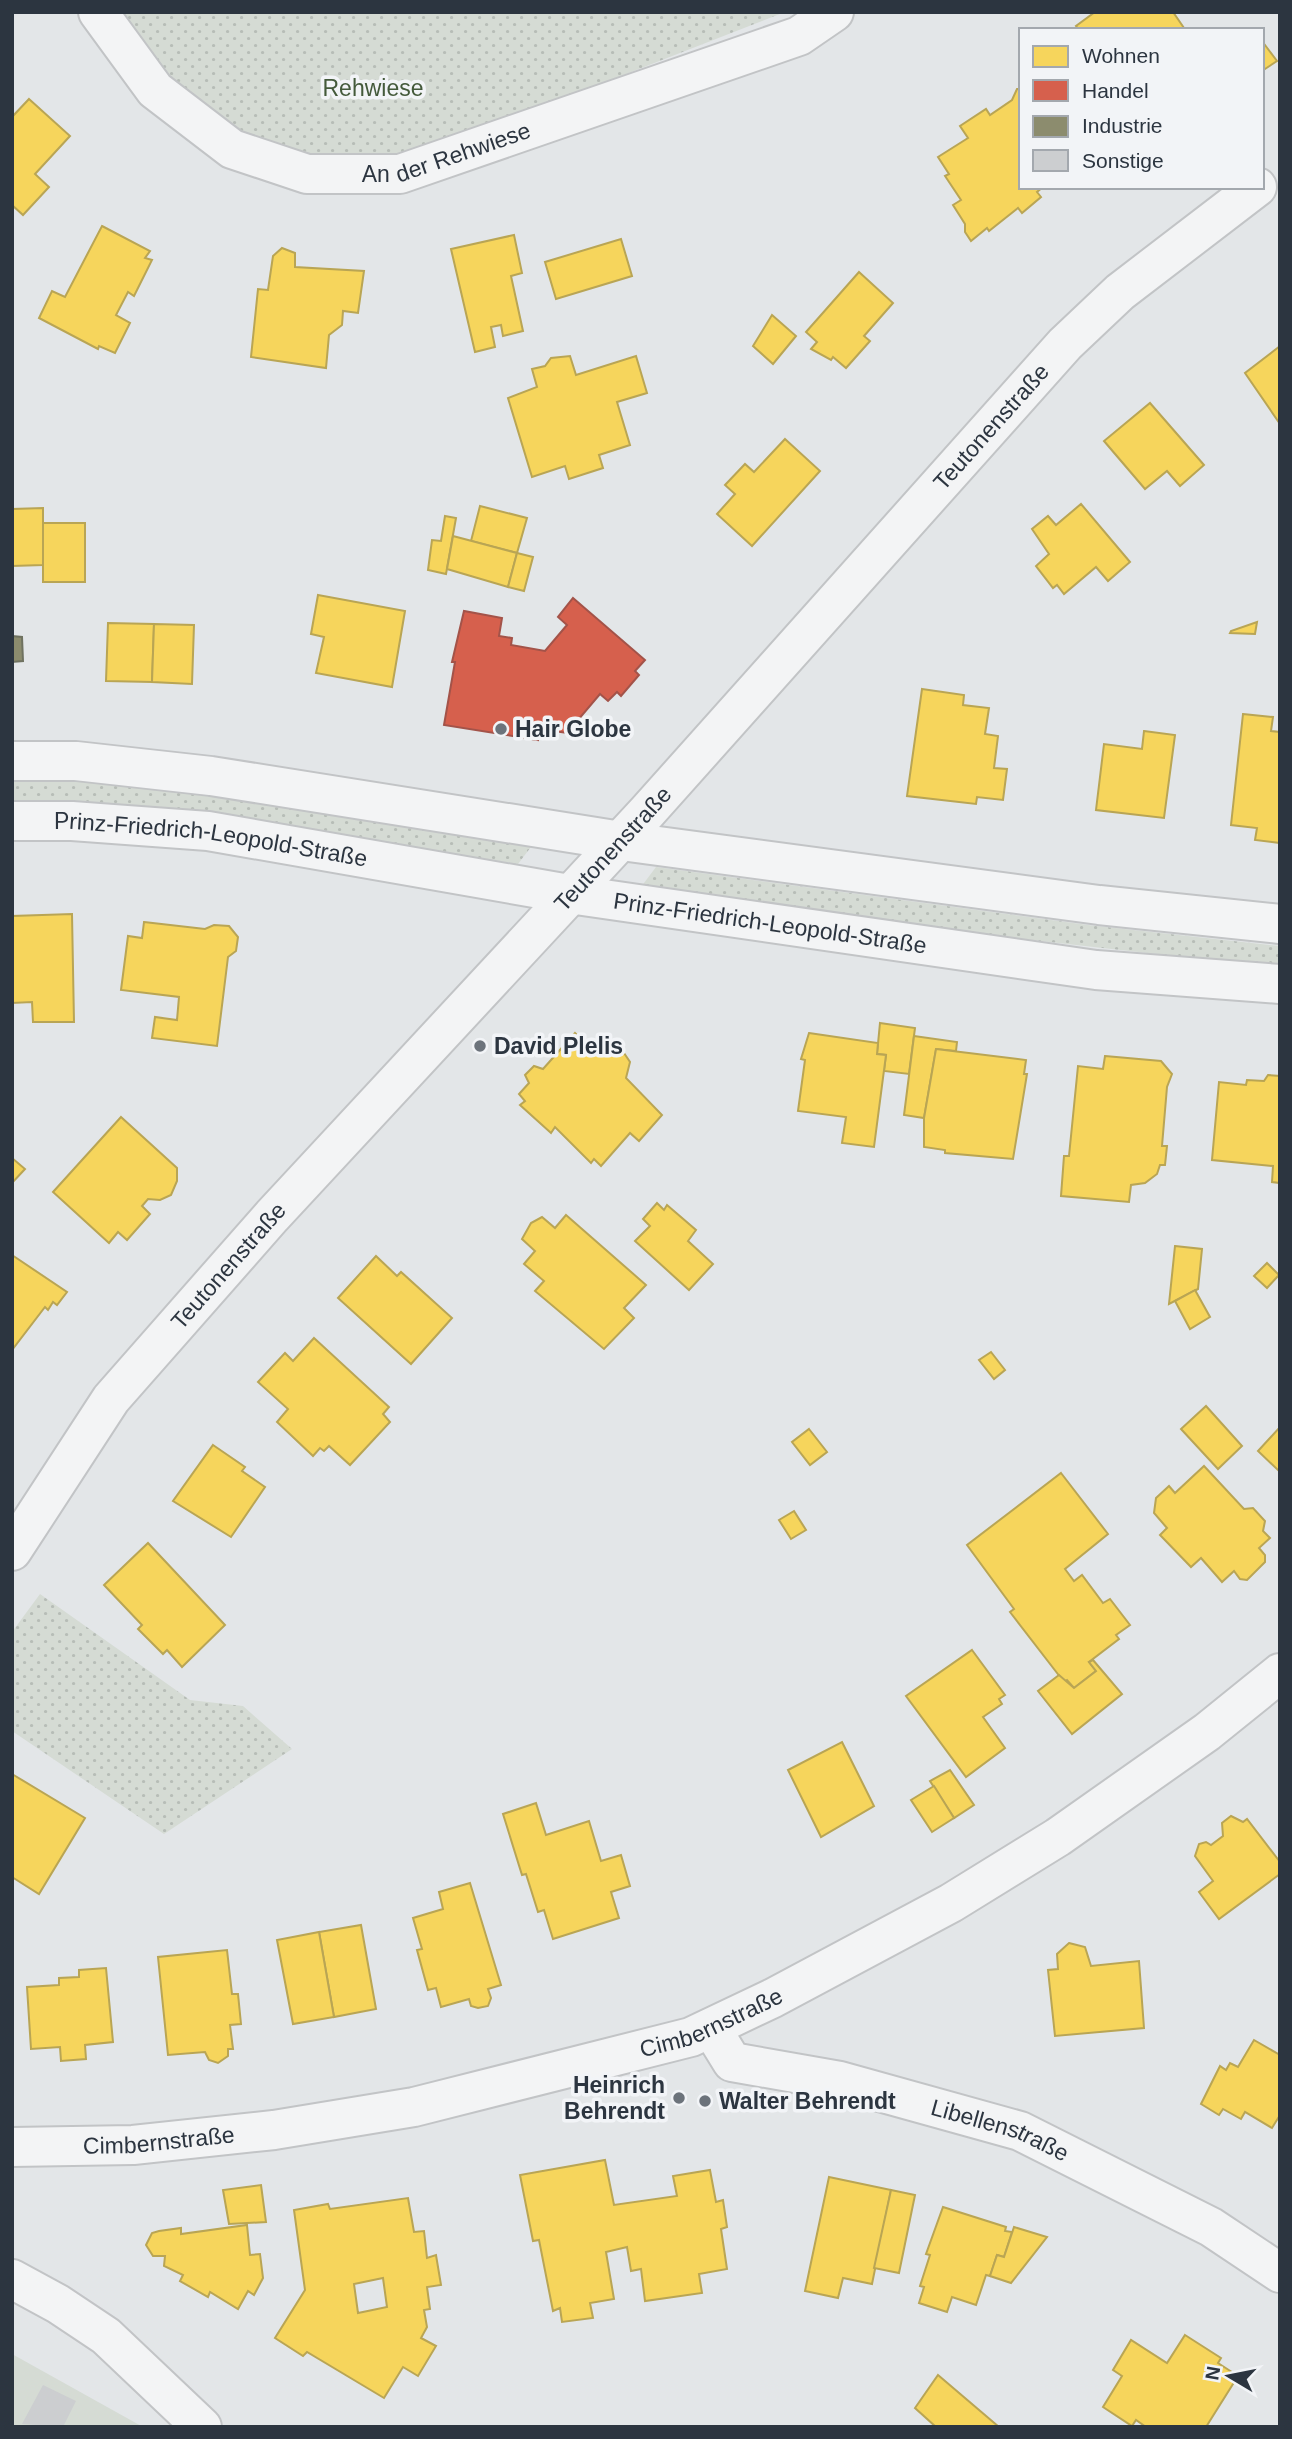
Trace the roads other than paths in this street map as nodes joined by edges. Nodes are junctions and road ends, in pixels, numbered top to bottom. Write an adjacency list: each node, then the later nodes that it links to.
1 (98, 12): 2 (street, An der Rehwiese)
2 (834, 12)
3 (1280, 171): 4 (street)
4 (1264, 183)
5 (1254, 189): 8 (street, Teutonenstraße)
6 (12, 761): 8 (street)
7 (12, 821): 9 (street, Prinz-Friedrich-Leopold-Straße)
8 (621, 841): 9 (street, Teutonenstraße); 10 (street)
9 (569, 894): 11 (street, Prinz-Friedrich-Leopold-Straße); 12 (street, Teutonenstraße)
10 (1280, 924)
11 (1280, 984)
12 (12, 1551)
13 (1280, 1673): 14 (street, Cimbernstraße)
14 (711, 2028): 15 (street, Cimbernstraße); 16 (street, Libellenstraße)
15 (12, 2147)
16 (1280, 2273)
17 (12, 2279): 18 (street)
18 (202, 2427)

